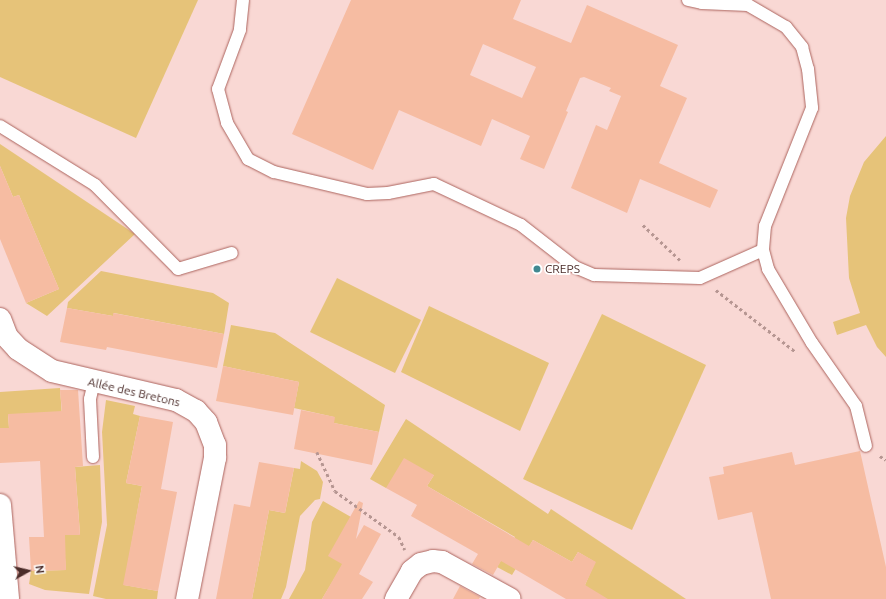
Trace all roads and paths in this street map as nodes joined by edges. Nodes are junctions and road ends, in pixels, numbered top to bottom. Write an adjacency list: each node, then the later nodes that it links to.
1 (243, 0): 7 (lane)
2 (688, 0): 5 (lane)
3 (0, 126): 6 (lane)
4 (642, 225): 7 (path)
5 (763, 250): 7 (lane); 9 (lane)
6 (232, 253)
7 (700, 278): 9 (path)
8 (2, 334): 10 (street, Allée des Bretons)
9 (827, 363): 11 (lane)
10 (94, 382): 13 (lane); 17 (street, Allée des Bretons)
11 (866, 446)
12 (317, 452): 15 (path)
13 (93, 457)
14 (0, 504): 16 (street)
15 (415, 568): 18 (street); 19 (street)
16 (8, 599)
17 (187, 599)
18 (396, 599)
19 (510, 599)

